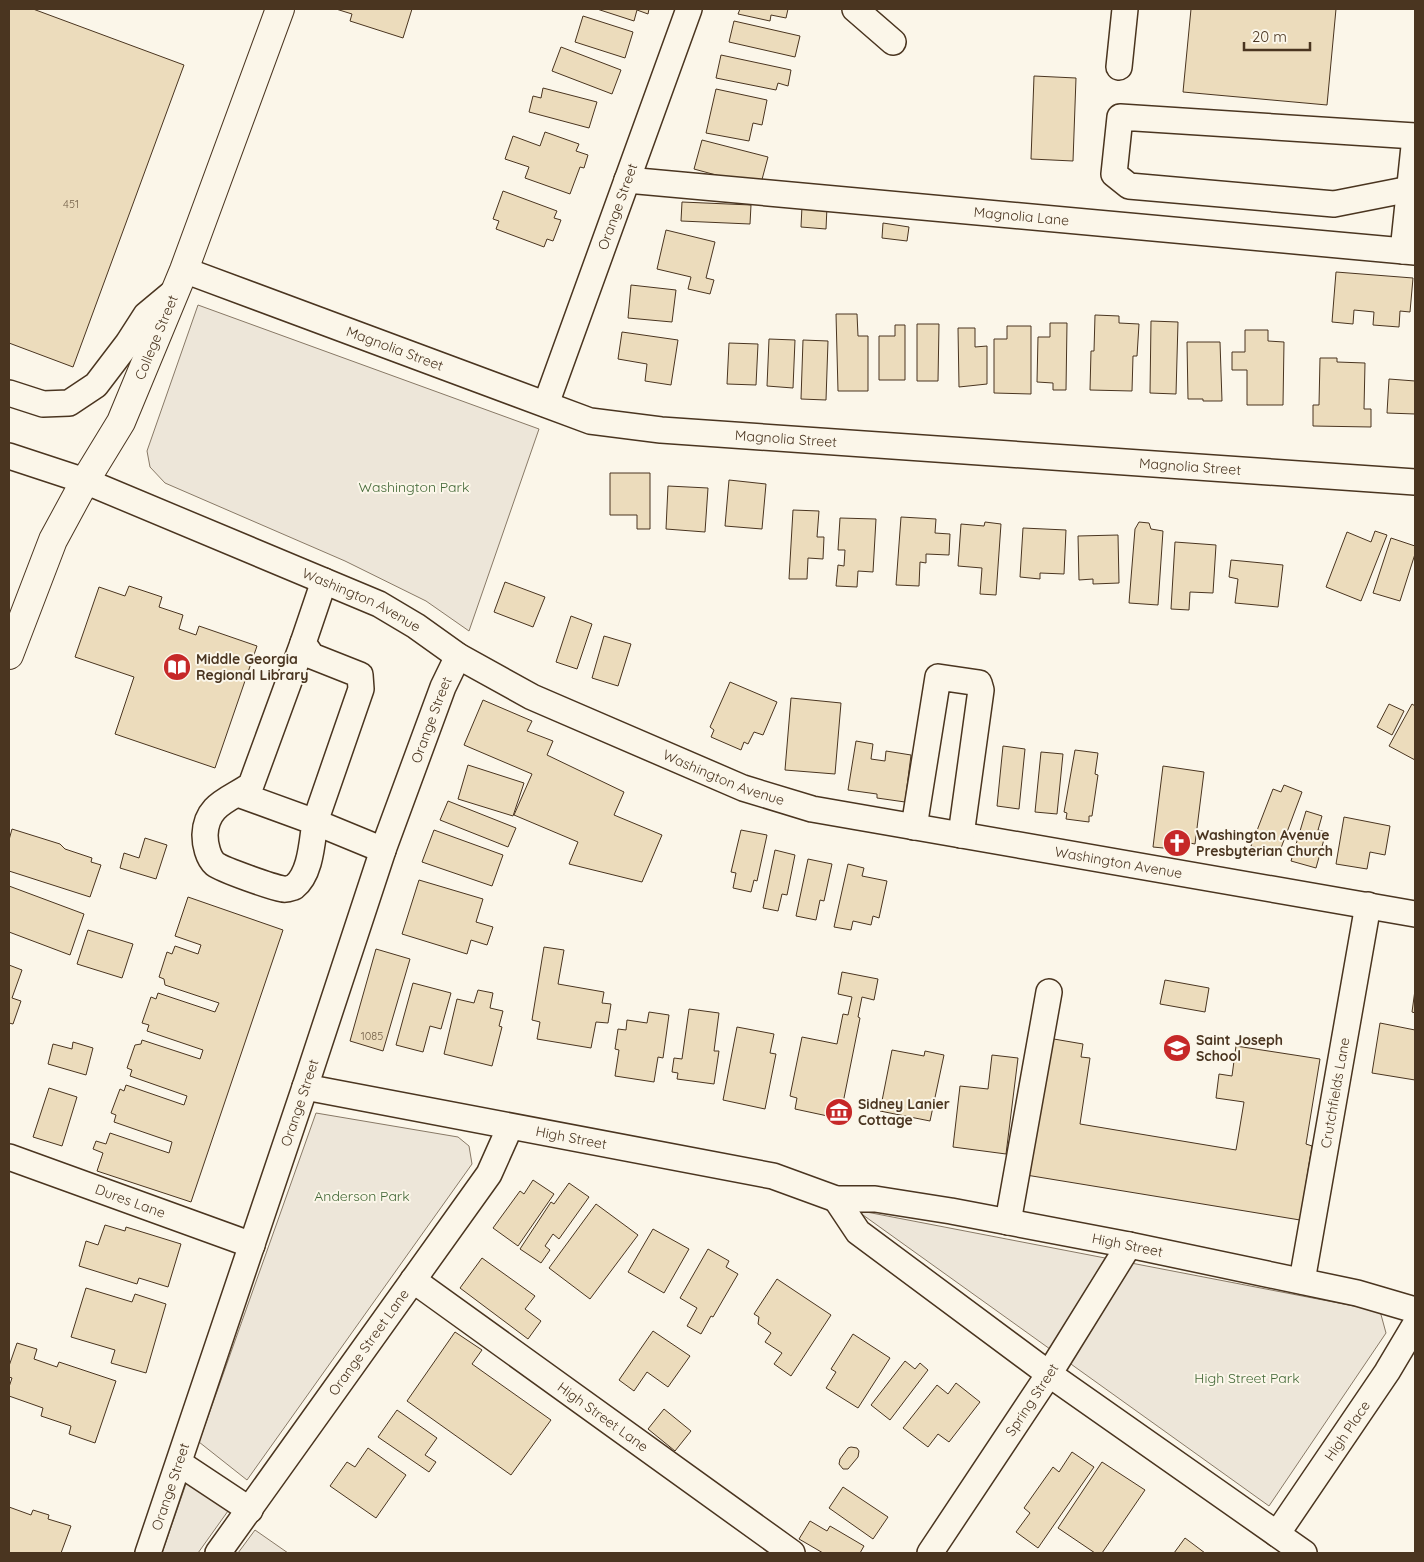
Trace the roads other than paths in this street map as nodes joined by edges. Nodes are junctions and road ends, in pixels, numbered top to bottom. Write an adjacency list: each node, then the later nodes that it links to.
1 (280, 9): 11 (main road, College Street)
2 (689, 9): 8 (street, Orange Street)
3 (855, 9): 5 (street)
4 (1125, 9): 6 (street)
5 (893, 42)
6 (1119, 67)
7 (1415, 137): 9 (street); 9 (street)
8 (627, 180): 10 (street, Magnolia Lane); 13 (street, Orange Street)
9 (1412, 183): 10 (street)
10 (1409, 252)
11 (180, 280): 12 (street); 13 (street, Magnolia Street); 15 (main road, College Street)
12 (9, 393)
13 (546, 404): 16 (street, Magnolia Street)
14 (9, 456): 15 (street, Washington Avenue)
15 (85, 481): 17 (street, Washington Avenue); 19 (main road, College Street)
16 (1415, 482)
17 (324, 582): 18 (street); 20 (street, Washington Avenue)
18 (303, 644): 21 (street); 22 (street)
19 (9, 655)
20 (458, 656): 23 (street, Washington Avenue); 25 (street, Orange Street)
21 (238, 794): 22 (street); 22 (street)
22 (315, 822): 25 (street)
23 (914, 827): 24 (street, Washington Avenue); 24 (street)
24 (961, 835): 26 (street, Washington Avenue)
25 (382, 850): 29 (street, Orange Street)
26 (1368, 905): 27 (street, Washington Avenue); 37 (street, Crutchfields Lane)
27 (1413, 908)
28 (1050, 992): 33 (street)
29 (305, 1087): 30 (street, High Street); 34 (street, Orange Street)
30 (510, 1127): 32 (street, High Street); 36 (street, Orange Street Lane)
31 (9, 1157): 34 (street, Dures Lane)
32 (836, 1199): 33 (street, High Street); 40 (street)
33 (1008, 1222): 35 (street, High Street)
34 (252, 1244): 41 (street, Orange Street)
35 (1129, 1245): 37 (street, High Street); 40 (street, Spring Street)
36 (413, 1280): 42 (street, Orange Street Lane); 46 (street, High Street Lane)
37 (1302, 1281): 38 (street, High Street)
38 (1415, 1310)
39 (1415, 1325): 43 (street, High Place)
40 (1049, 1374): 43 (street); 47 (street, Spring Street)
41 (179, 1463): 42 (street); 44 (street, Orange Street)
42 (250, 1510): 45 (street, Orange Street Lane)
43 (1277, 1534): 48 (street)
44 (148, 1553)
45 (218, 1553)
46 (792, 1553)
47 (930, 1553)
48 (1304, 1553)

